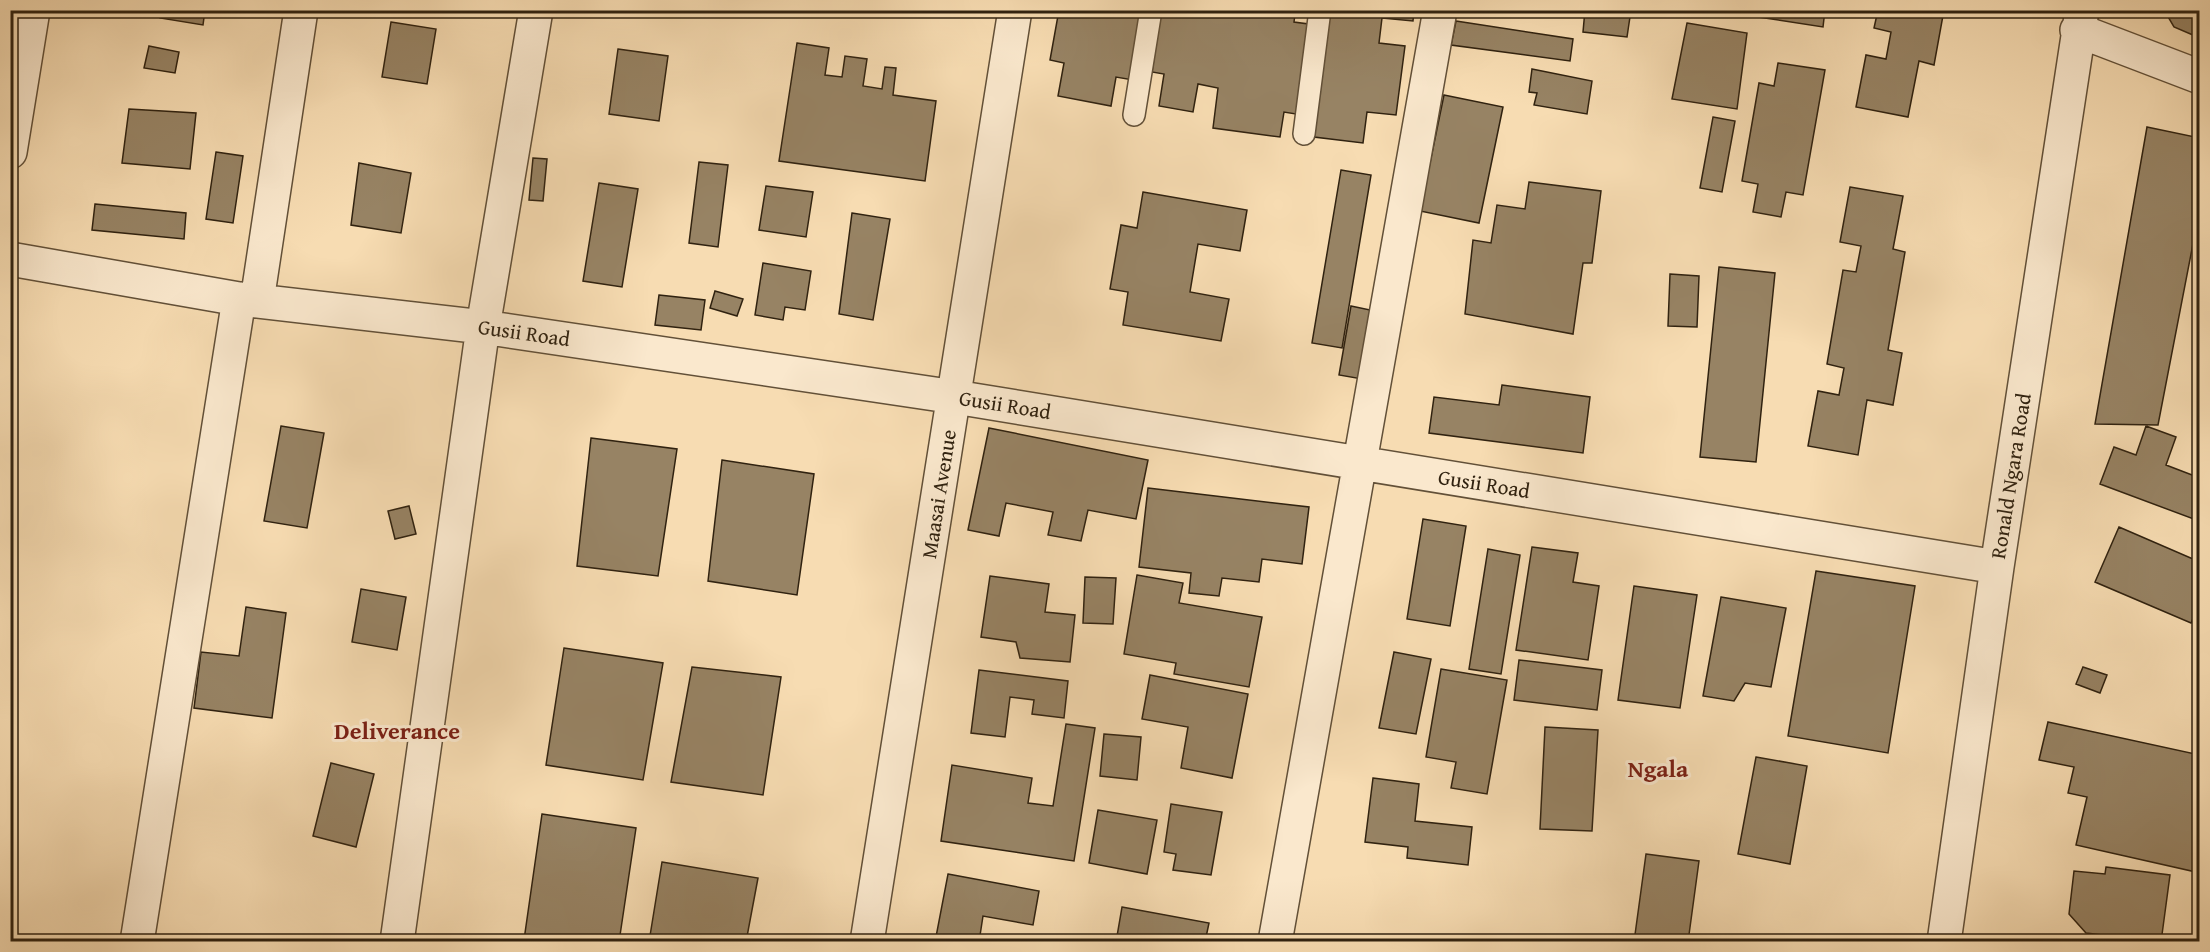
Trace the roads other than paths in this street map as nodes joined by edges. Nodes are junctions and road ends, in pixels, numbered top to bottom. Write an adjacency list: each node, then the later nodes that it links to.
1 (33, 10): 12 (street)
2 (302, 10): 14 (street)
3 (536, 10): 15 (street)
4 (1015, 10): 16 (street, Maasai Avenue)
5 (1151, 10): 10 (lane)
6 (1320, 10): 11 (lane)
7 (1440, 10): 17 (street)
8 (2080, 20): 9 (street); 18 (street, Ronald Ngara Road)
9 (2199, 76)
10 (1134, 115)
11 (1304, 134)
12 (10, 152)
13 (10, 259): 14 (street, Gusii Road)
14 (248, 300): 15 (street, Gusii Road); 19 (street)
15 (483, 327): 16 (street, Gusii Road); 20 (street)
16 (955, 397): 17 (street, Gusii Road); 21 (street, Maasai Avenue)
17 (1359, 463): 18 (street, Gusii Road); 22 (street)
18 (1997, 567): 23 (street, Ronald Ngara Road)
19 (137, 942)
20 (397, 942)
21 (867, 942)
22 (1275, 942)
23 (1944, 942)

